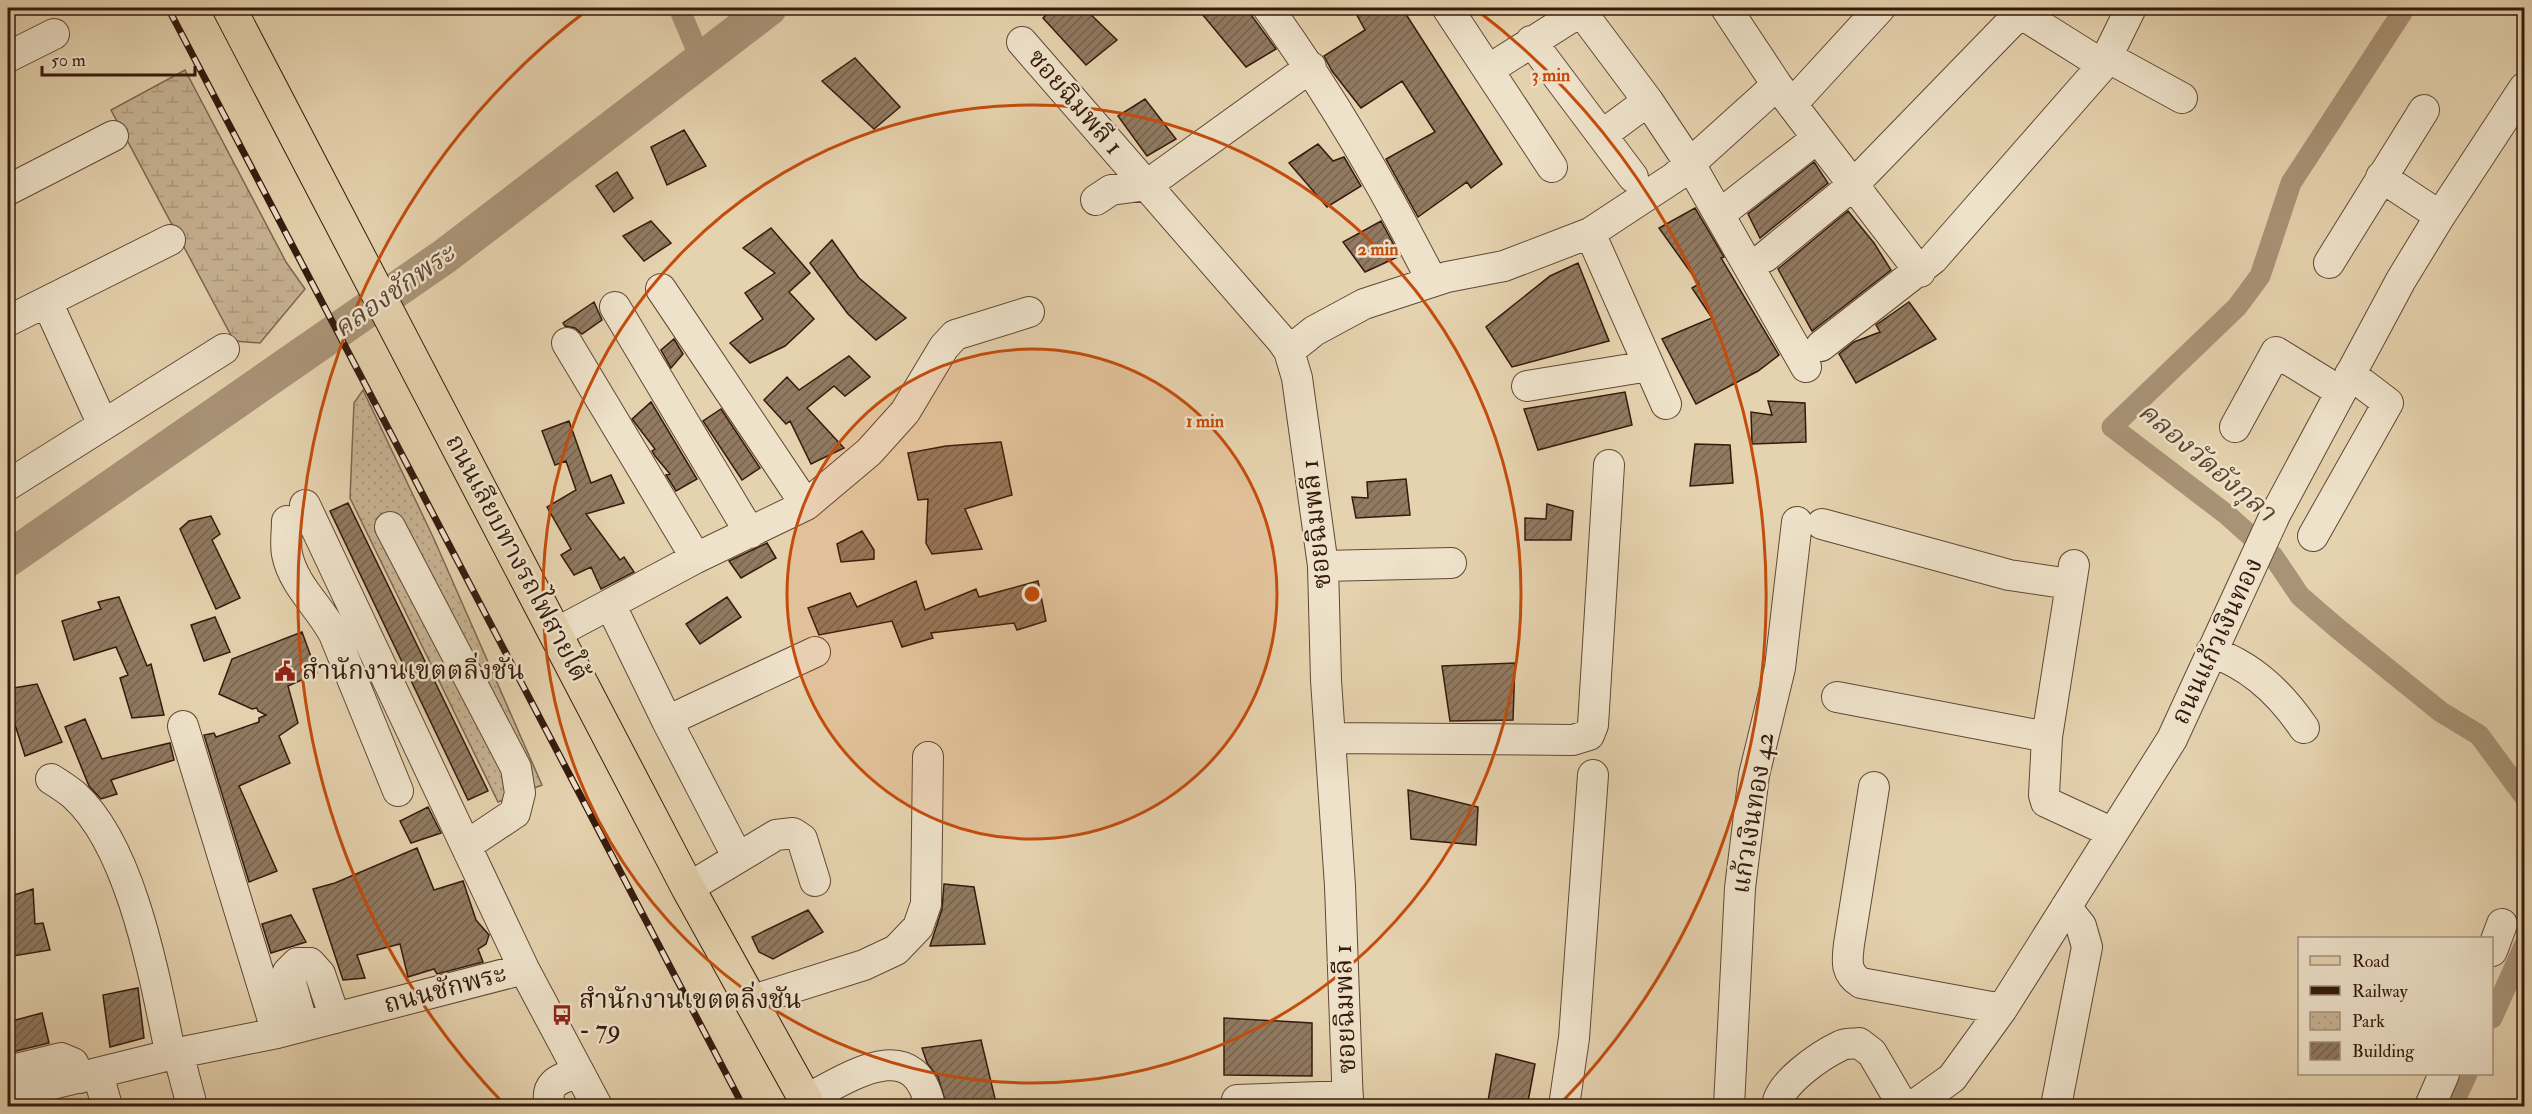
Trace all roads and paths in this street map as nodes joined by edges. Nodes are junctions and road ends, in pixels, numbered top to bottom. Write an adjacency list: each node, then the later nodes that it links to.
1 (229, 8): 63 (main road, ถนนเลียบทางรถไฟสายใต้)
2 (1268, 8): 13 (street)
3 (1880, 8): 16 (street)
4 (2131, 8): 12 (street)
5 (1448, 9): 14 (street)
6 (2014, 9): 12 (street); 28 (street)
7 (1735, 12): 16 (street)
8 (54, 34): 11 (street)
9 (1531, 41): 14 (street); 18 (street); 20 (street)
10 (1022, 42): 27 (street, ซอยฉิมพลี 1)
11 (8, 57)
12 (2105, 61): 17 (street); 37 (street)
13 (1311, 68): 27 (street); 38 (street)
14 (1488, 70): 24 (street)
15 (2524, 88): 32 (street, ถนนแก้วเงินทอง)
16 (1784, 95): 22 (street); 23 (street)
17 (2182, 98)
18 (1648, 101): 20 (street); 23 (street)
19 (2424, 110): 26 (street)
20 (1602, 135): 25 (street)
21 (112, 136): 29 (street)
22 (1816, 139): 28 (street); 31 (street)
23 (1690, 164): 33 (street); 37 (street)
24 (1552, 167)
25 (1633, 177)
26 (2380, 177): 32 (street); 36 (street)
27 (1147, 185): 30 (street); 46 (street, ซอยฉิมพลี 1)
28 (1853, 185): 35 (street); 37 (street)
29 (8, 190)
30 (1096, 200)
31 (1729, 207)
32 (2440, 216): 48 (street, ถนนแก้วเงินทอง)
33 (1590, 233): 38 (street); 47 (street)
34 (170, 240): 40 (street)
35 (1765, 257)
36 (2329, 263)
37 (1920, 272)
38 (1432, 281): 46 (street)
39 (661, 289): 55 (street)
40 (47, 302): 43 (street); 51 (street)
41 (615, 308): 57 (street)
42 (1029, 312): 55 (street)
43 (8, 321)
44 (567, 343): 59 (street)
45 (224, 349): 51 (street)
46 (1288, 351): 61 (street, ซอยฉิมพลี 1)
47 (1649, 366): 49 (street); 50 (street)
48 (2346, 383): 52 (street); 58 (street); 65 (street, ถนนแก้วเงินทอง)
49 (1527, 386)
50 (1666, 404)
51 (103, 425): 54 (street)
52 (2235, 427)
53 (1609, 465): 71 (street)
54 (8, 485)
55 (806, 505): 57 (street)
56 (390, 527): 78 (street)
57 (750, 533): 59 (street)
58 (2313, 536)
59 (696, 558): 62 (street)
60 (1451, 563): 61 (street)
61 (1323, 566): 71 (street, ซอยฉิมพลี 1)
62 (611, 606): 63 (street); 67 (street)
63 (555, 630): 81 (main road, ถนนเลียบทางรถไฟสายใต้)
64 (814, 652): 67 (street)
65 (2211, 652): 69 (street); 77 (street, ถนนแก้วเงินทอง)
66 (1837, 697): 70 (street)
67 (667, 721): 79 (street)
68 (183, 726): 89 (street)
69 (2304, 728)
70 (2047, 737): 77 (street); 106 (street, แก้วเงินทอง 42)
71 (1331, 738): 97 (street, ซอยฉิมพลี 1)
72 (928, 757): 86 (street)
73 (1593, 776): 105 (street)
74 (51, 779): 90 (street)
75 (1874, 787): 87 (street)
76 (398, 791): 78 (street, ถนนชักพระ)
77 (2111, 832): 82 (street, ถนนแก้วเงินทอง)
78 (467, 845): 85 (street, ถนนชักพระ)
79 (738, 858): 80 (street); 81 (street)
80 (815, 880)
81 (688, 888): 86 (main road, ถนนเลียบทางรถไฟสายใต้)
82 (2066, 907): 87 (street, ถนนแก้วเงินทอง); 108 (street)
83 (2502, 924): 84 (street)
84 (2493, 948)
85 (524, 969): 88 (street, ถนนชักพระ); 92 (street)
86 (750, 1001): 98 (main road, ถนนเลียบทางรถไฟสายใต้)
87 (2002, 1009): 99 (street, ถนนแก้วเงินทอง)
88 (335, 1018): 89 (street, ถนนชักพระ); 89 (street)
89 (290, 1029): 90 (street, ถนนชักพระ)
90 (174, 1055): 94 (street, ถนนชักพระ); 101 (street)
91 (8, 1071): 94 (street)
92 (579, 1072): 102 (street); 103 (street)
93 (2444, 1075): 109 (street)
94 (89, 1076): 95 (street, ถนนชักพระ); 100 (street)
95 (8, 1095)
96 (1237, 1100): 97 (street)
97 (1348, 1101)
98 (807, 1103): 104 (street)
99 (1916, 1105): 107 (street)
100 (107, 1107)
101 (192, 1107)
102 (550, 1107)
103 (597, 1107)
104 (930, 1107)
105 (1564, 1107)
106 (1729, 1107)
107 (1777, 1107)
108 (2056, 1107)
109 (2430, 1107)

